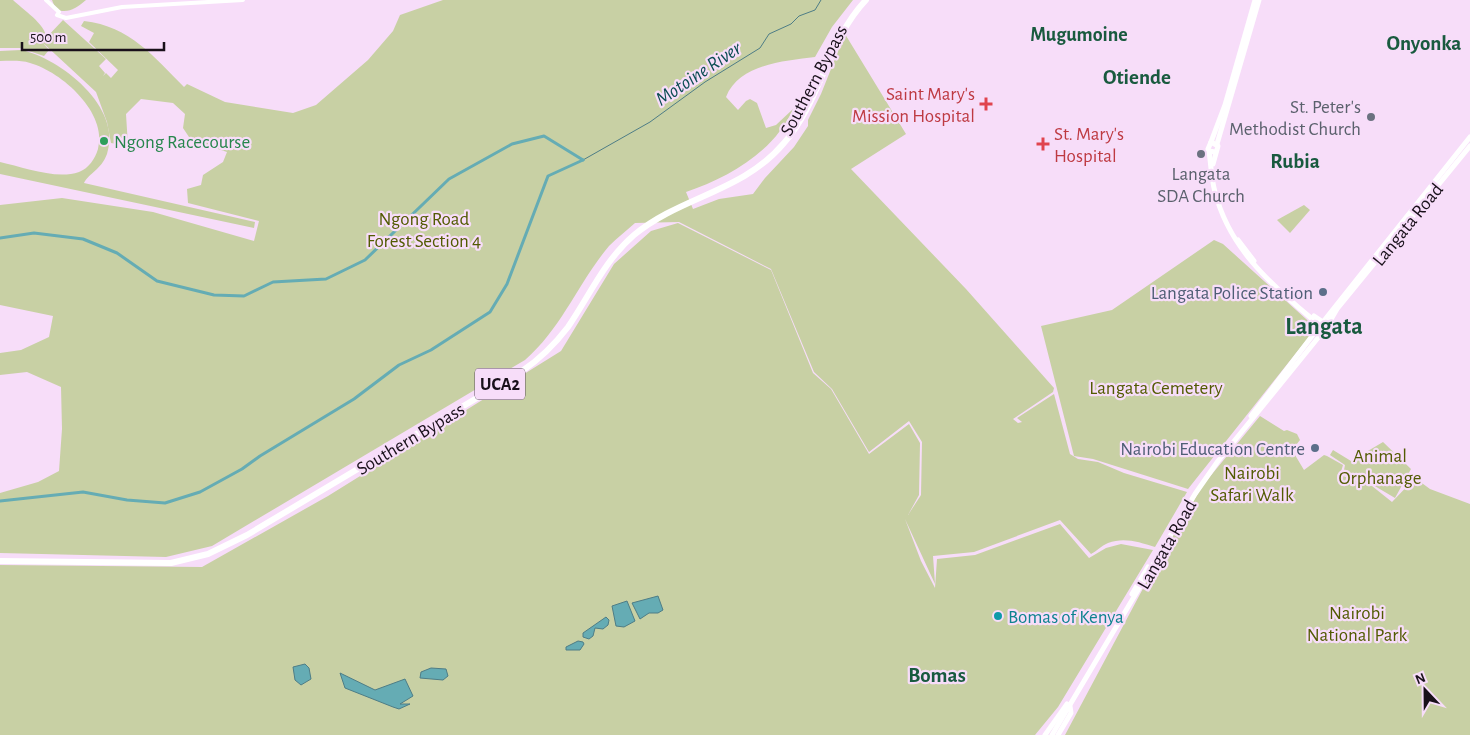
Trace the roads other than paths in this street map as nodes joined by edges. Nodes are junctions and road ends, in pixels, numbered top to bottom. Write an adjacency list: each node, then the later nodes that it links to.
1 (46, 0): 2 (street)
2 (243, 0)
3 (861, 0): 16 (highway, Southern Bypass / UCA2)
4 (866, 0): 16 (highway, Southern Bypass / UCA2)
5 (1255, 0): 8 (main road)
6 (1259, 0): 8 (main road)
7 (1470, 137): 11 (main road, Langata Road)
8 (1214, 143): 10 (main road); 10 (main road)
9 (1470, 146): 11 (main road, Langata Road)
10 (1211, 151): 13 (main road); 13 (main road)
11 (1451, 166): 12 (main road, Langata Road)
12 (1375, 260): 14 (main road, Langata Road); 15 (main road, Langata Road)
13 (1261, 272): 15 (main road); 15 (main road)
14 (1328, 315): 15 (main road, Langata Road); 15 (main road)
15 (1319, 322): 17 (main road, Langata Road); 17 (main road, Langata Road)
16 (0, 559)
17 (1070, 706): 18 (main road); 19 (main road); 19 (main road)
18 (1045, 735)
19 (1054, 735)

